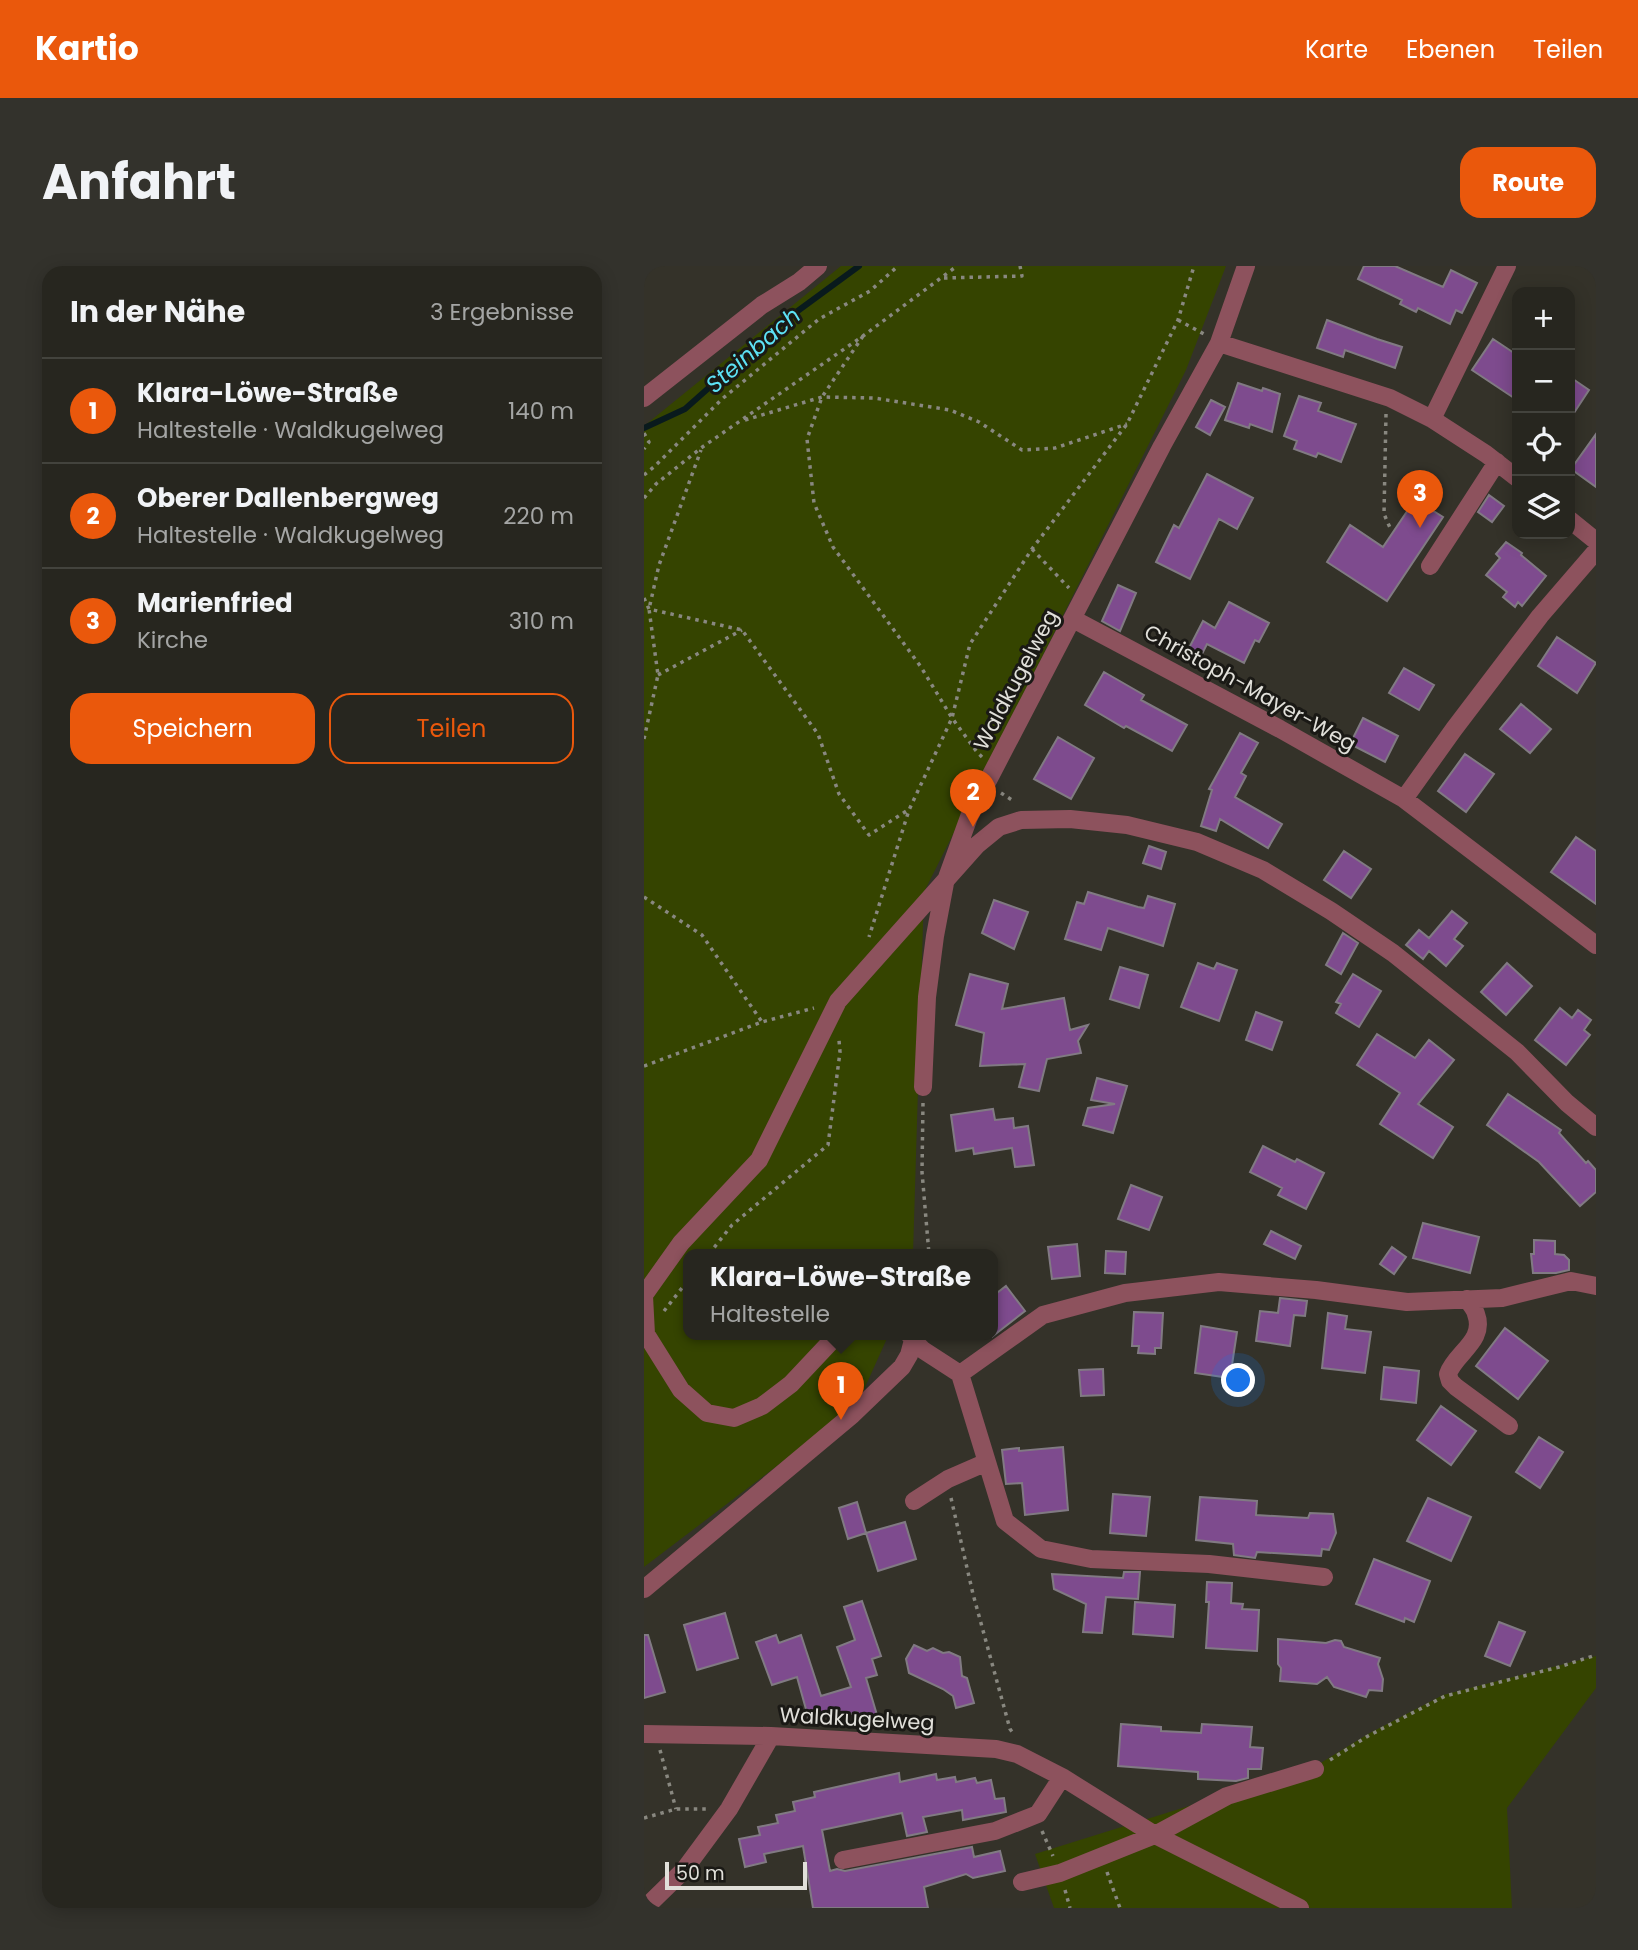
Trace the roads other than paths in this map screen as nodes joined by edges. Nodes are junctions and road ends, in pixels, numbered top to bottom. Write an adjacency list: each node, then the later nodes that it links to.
1 (818, 266): 5 (street)
2 (1247, 266): 4 (street, Waldkugelweg)
3 (1507, 266): 6 (street)
4 (1219, 343): 6 (street); 13 (street, Waldkugelweg)
5 (646, 392)
6 (1432, 419): 7 (street)
7 (1497, 462): 8 (street); 12 (street)
8 (1514, 476)
9 (1575, 524): 10 (street)
10 (1596, 541)
11 (1596, 551): 14 (street)
12 (1430, 566)
13 (1078, 611): 14 (street, Christoph-Mayer-Weg); 15 (street, Waldkugelweg)
14 (1404, 799): 16 (street, Christoph-Mayer-Weg)
15 (945, 883): 17 (street); 18 (street); 20 (street, Waldkugelweg)
16 (1596, 945)
17 (923, 1087)
18 (1596, 1127)
19 (1596, 1286): 21 (street)
20 (644, 1295): 22 (street, Waldkugelweg)
21 (1467, 1299): 25 (street); 26 (street)
22 (832, 1340)
23 (911, 1340): 30 (street)
24 (914, 1340): 25 (street)
25 (960, 1374): 27 (street)
26 (1509, 1426)
27 (987, 1462): 28 (street); 29 (street)
28 (914, 1501)
29 (1324, 1577)
30 (644, 1589)
31 (650, 1734): 32 (street, Waldkugelweg)
32 (771, 1736): 34 (street, Waldkugelweg); 38 (street)
33 (1315, 1769): 35 (street)
34 (1062, 1777): 35 (street, Waldkugelweg); 36 (street)
35 (1155, 1835): 37 (street); 39 (street, Waldkugelweg)
36 (843, 1860)
37 (1022, 1882)
38 (645, 1908)
39 (1300, 1908)

